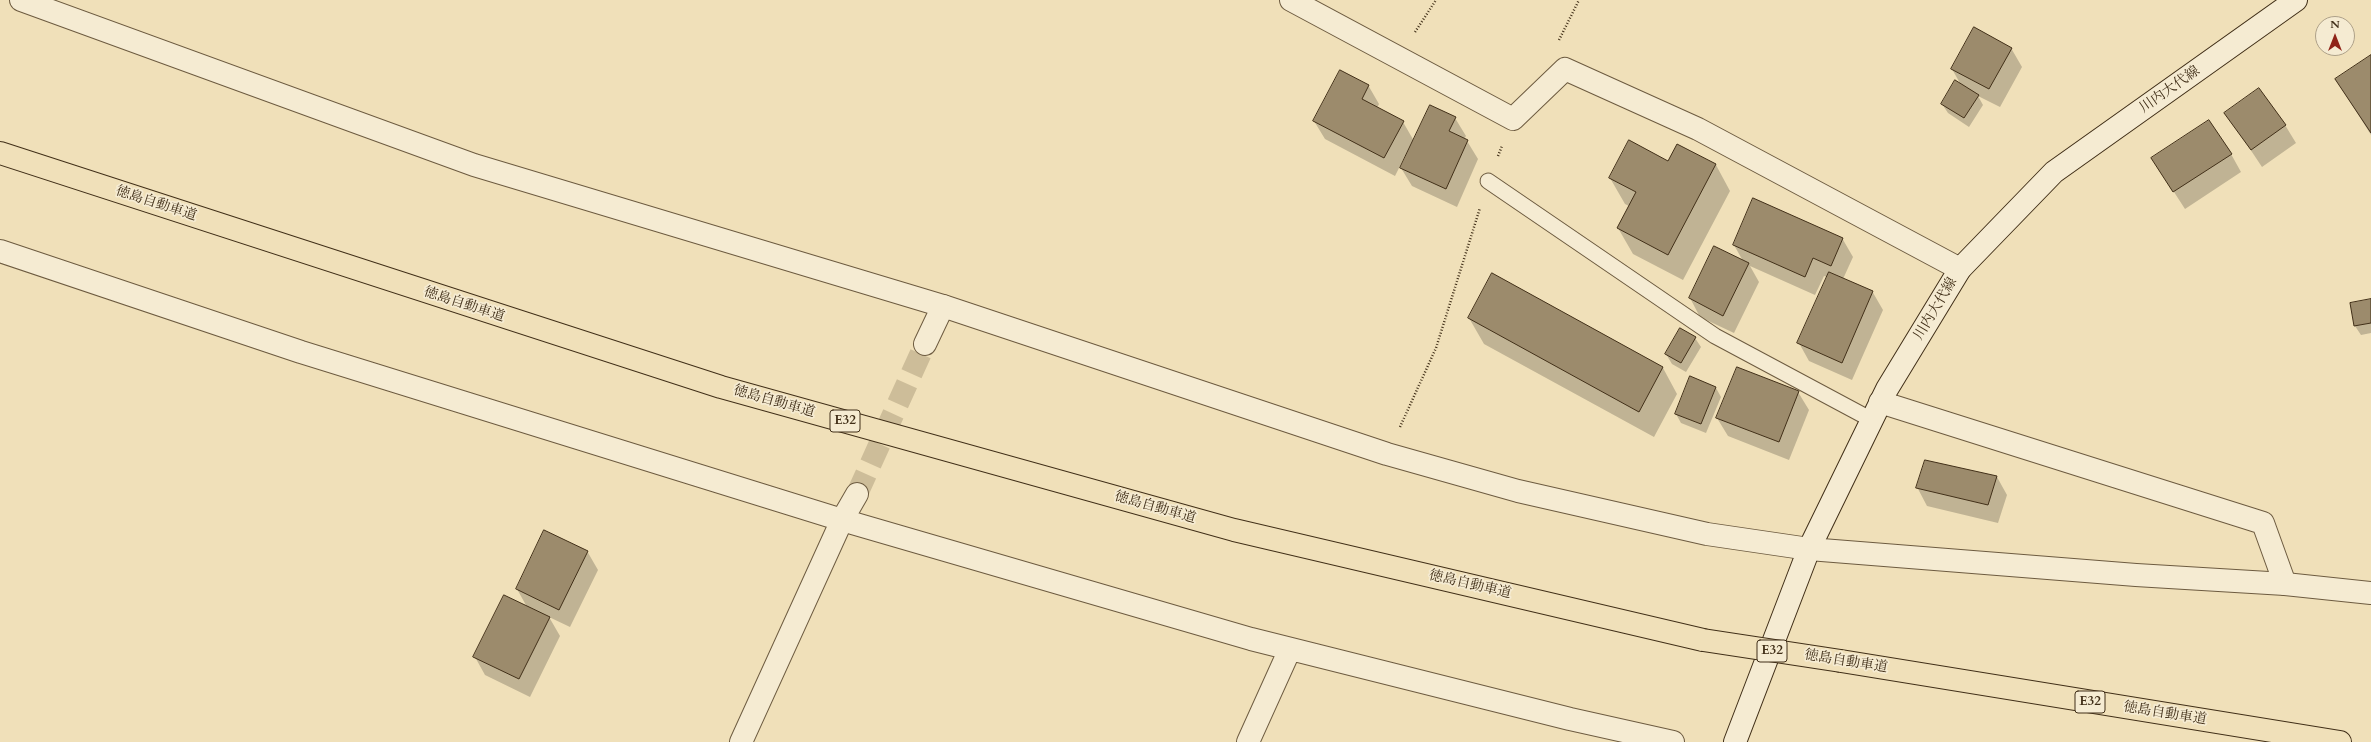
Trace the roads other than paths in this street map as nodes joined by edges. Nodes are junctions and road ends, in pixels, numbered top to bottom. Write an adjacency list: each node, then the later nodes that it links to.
1 (21, 0): 8 (street)
2 (1292, 0): 7 (street)
3 (2296, 0): 7 (street, 川内大代線)
4 (0, 153): 21 (highway, 徳島自動車道 / E32, bridge)
5 (1488, 181): 10 (lane)
6 (0, 252): 12 (street)
7 (1960, 269): 10 (street, 川内大代線)
8 (943, 306): 9 (street); 13 (street)
9 (924, 344)
10 (1876, 411): 13 (street, 川内大代線); 14 (street)
11 (857, 494): 12 (street)
12 (842, 520): 16 (street); 17 (street)
13 (1809, 550): 14 (street); 20 (street, 川内大代線)
14 (2285, 584): 15 (street)
15 (2371, 593)
16 (1290, 649): 18 (street); 19 (street)
17 (741, 742)
18 (1248, 742)
19 (1673, 742)
20 (1735, 742)
21 (2340, 742)

